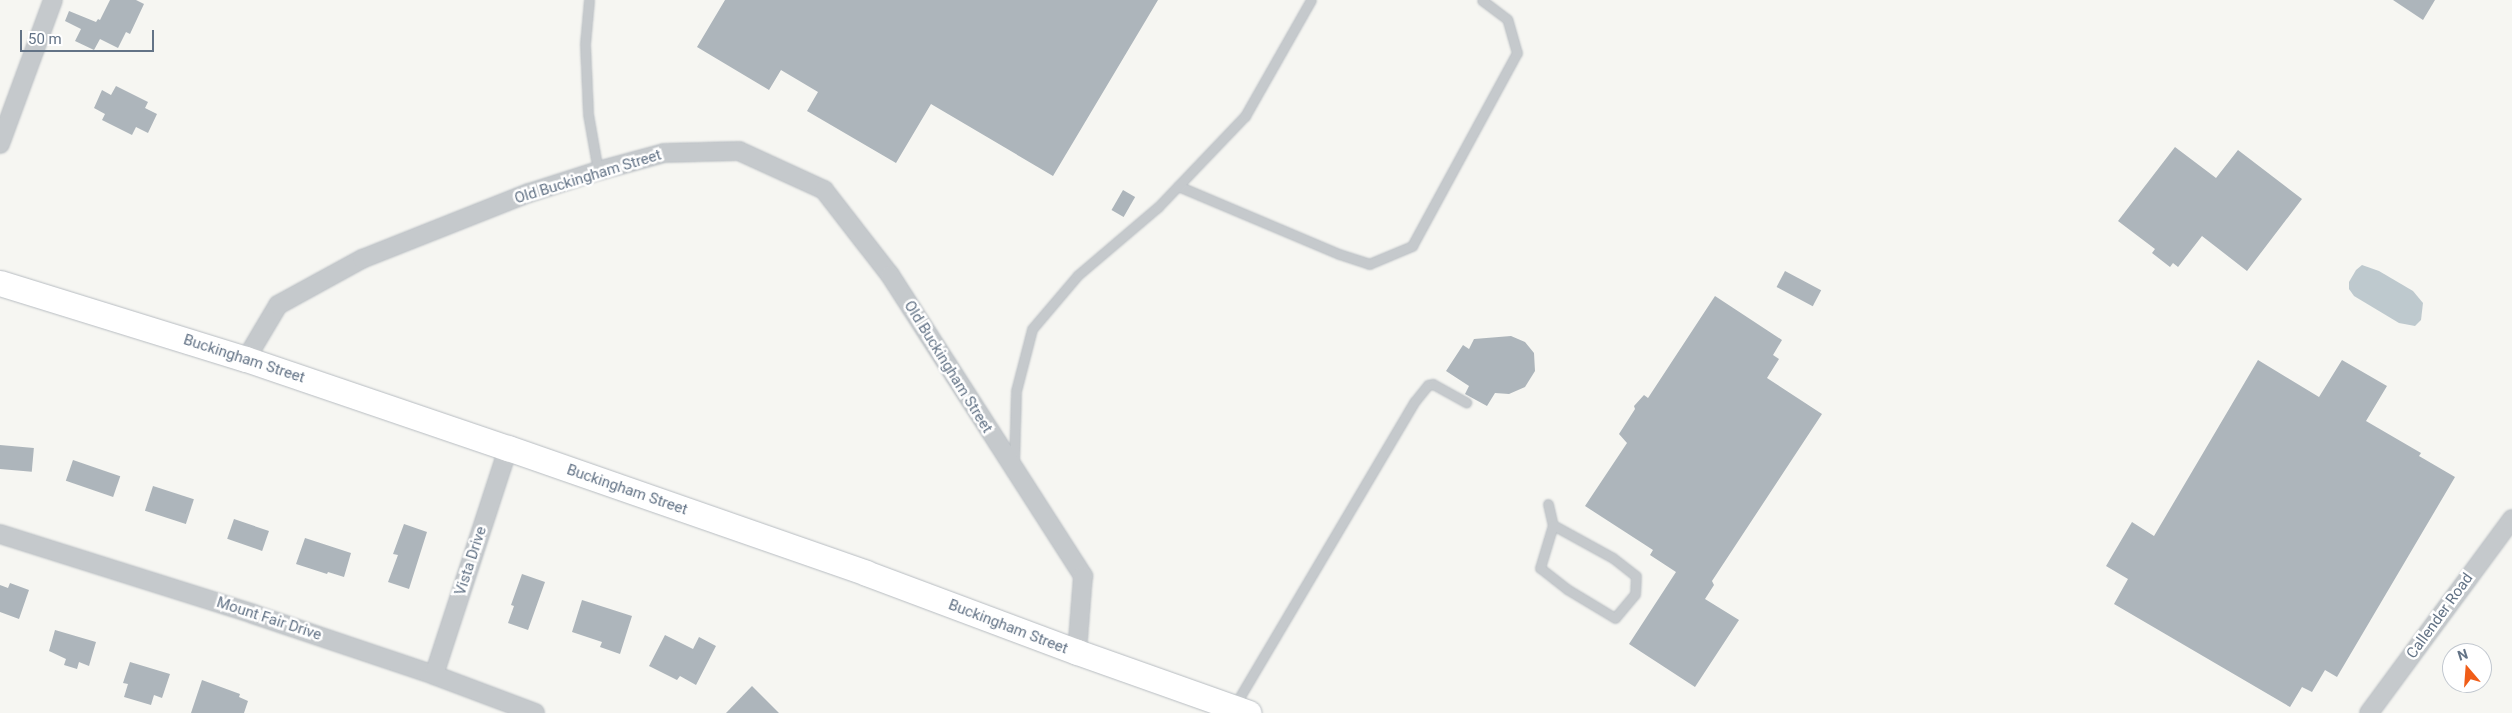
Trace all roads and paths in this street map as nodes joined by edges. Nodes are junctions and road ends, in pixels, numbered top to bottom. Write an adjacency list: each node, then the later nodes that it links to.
1 (54, 0): 5 (street)
2 (589, 0): 6 (lane)
3 (1311, 0): 7 (lane)
4 (1482, 0): 7 (lane)
5 (0, 144)
6 (598, 171): 9 (street, Old Buckingham Street); 12 (street, Old Buckingham Street)
7 (1178, 186): 12 (lane)
8 (0, 283): 9 (main road, Buckingham Street)
9 (246, 359): 11 (main road, Buckingham Street)
10 (1466, 402): 19 (lane)
11 (508, 448): 17 (main road, Buckingham Street); 18 (street, Vista Drive)
12 (1014, 470): 17 (street, Old Buckingham Street)
13 (1548, 504): 15 (lane)
14 (2512, 519): 21 (street, Callender Road)
15 (1552, 525): 15 (lane)
16 (0, 534): 18 (street, Mount Fair Drive)
17 (1077, 652): 19 (main road, Buckingham Street)
18 (434, 674): 20 (street, Mount Fair Drive)
19 (1241, 710)
20 (535, 713)
21 (2369, 713)

